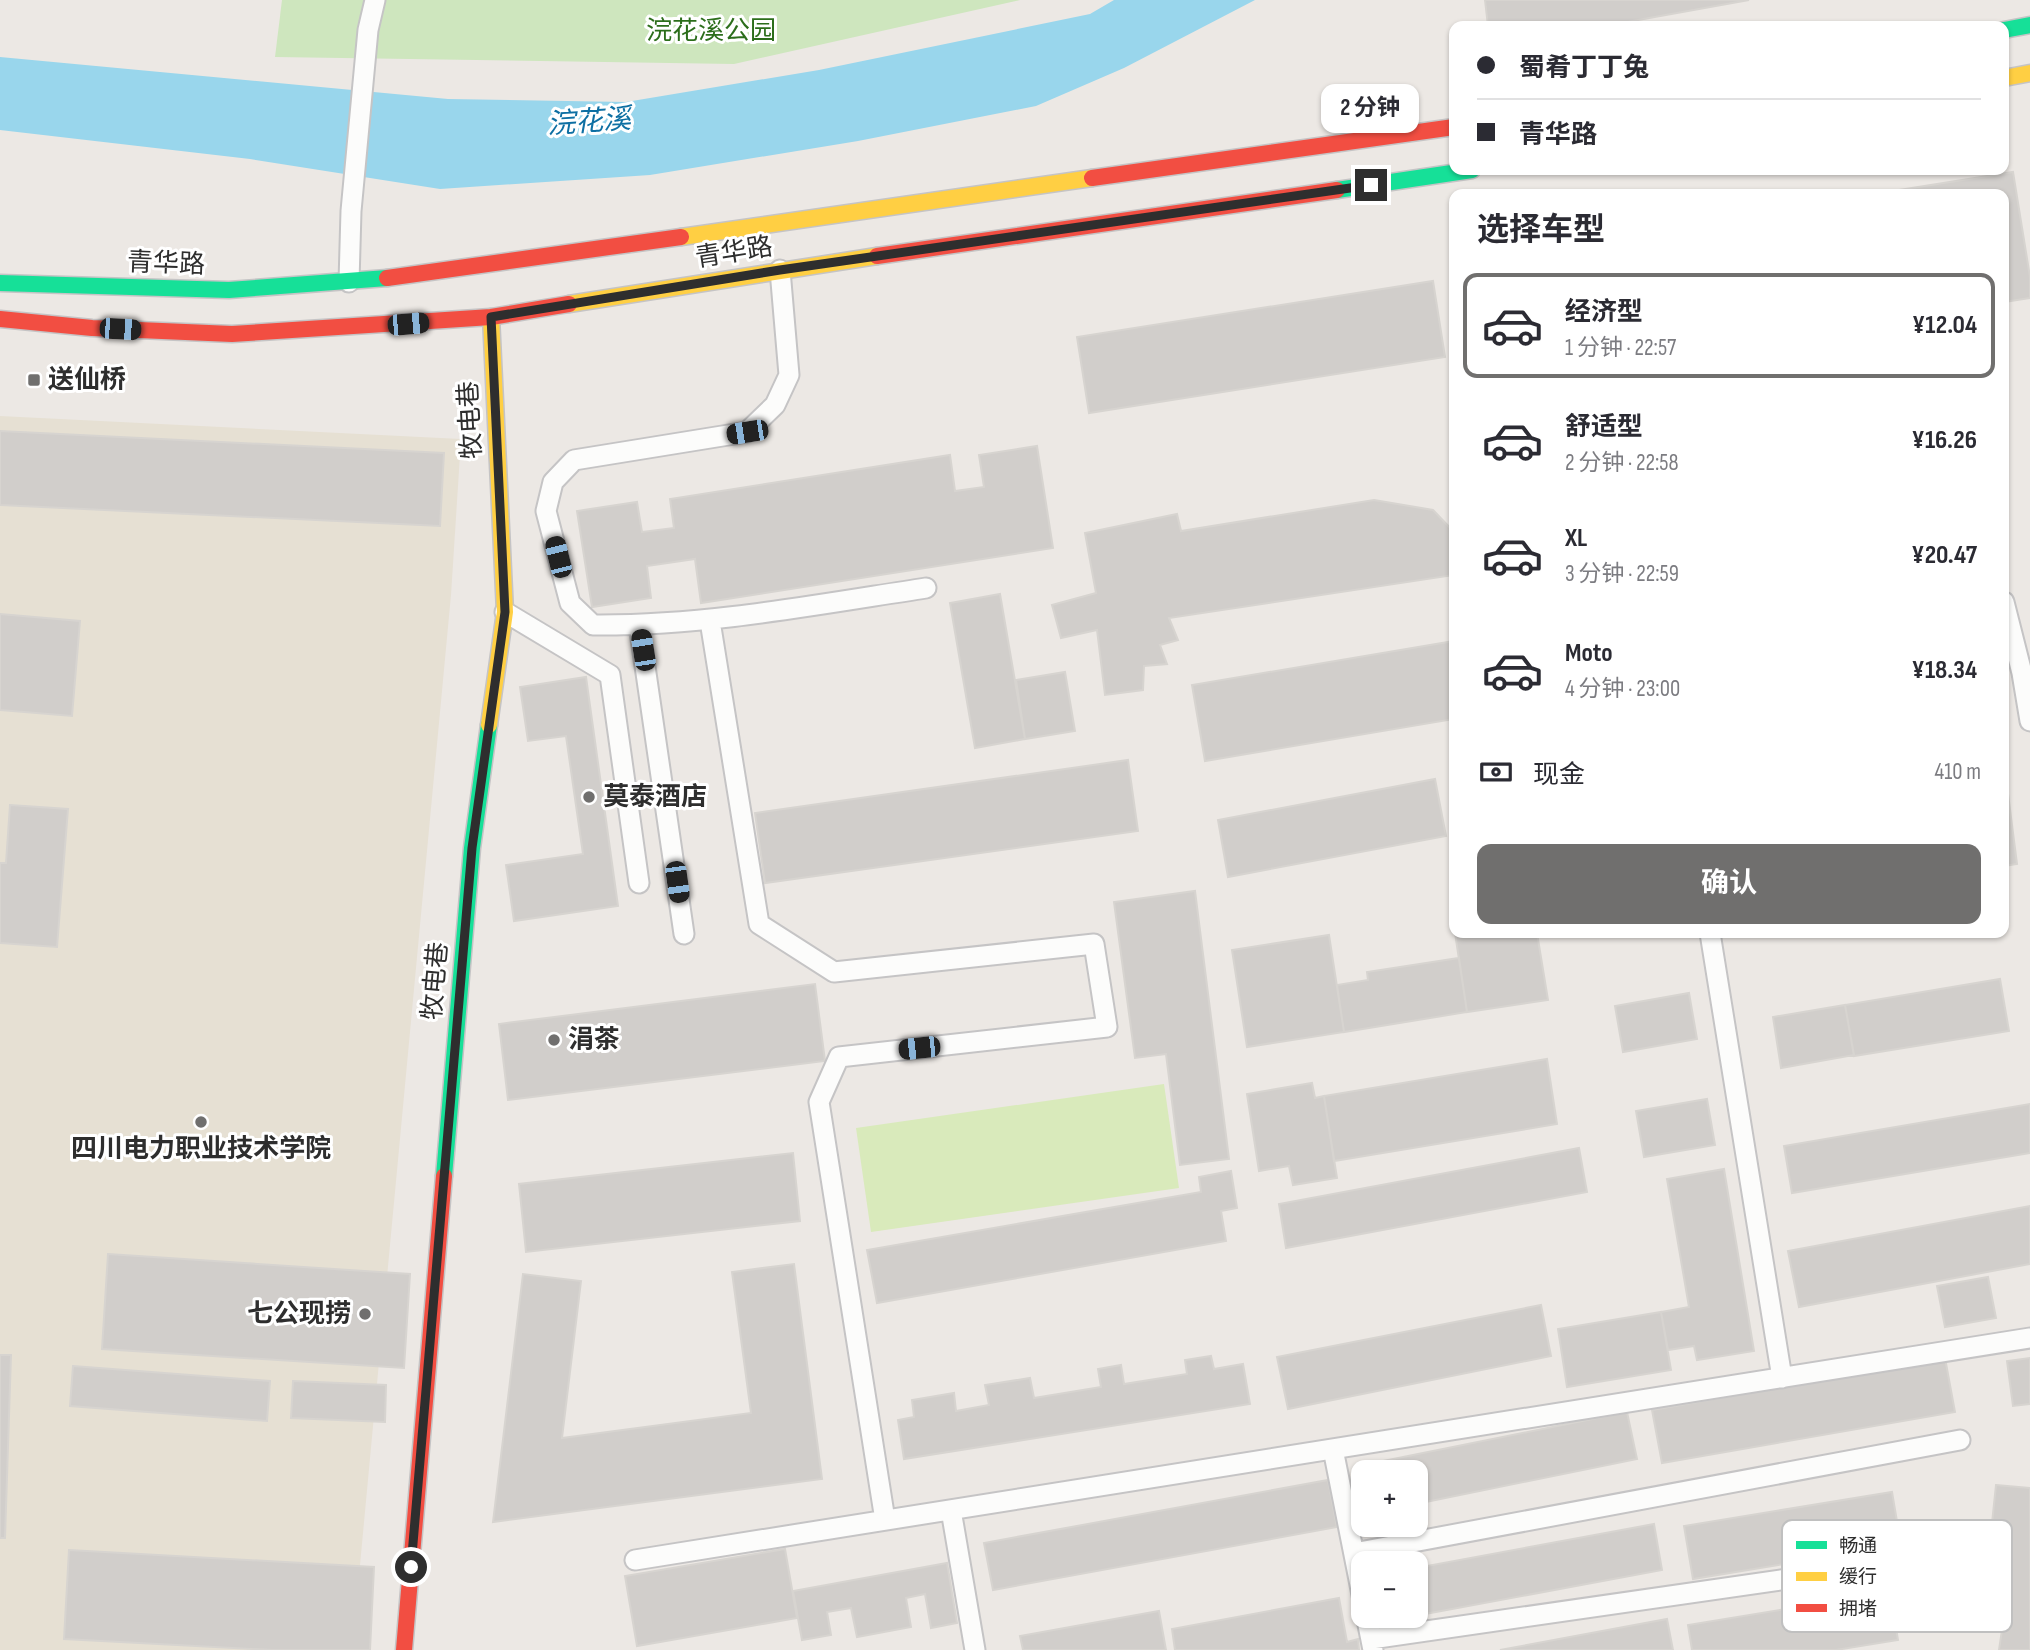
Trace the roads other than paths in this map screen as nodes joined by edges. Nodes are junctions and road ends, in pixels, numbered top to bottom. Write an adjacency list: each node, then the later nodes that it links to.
1 (375, 0): 9 (lane)
2 (2030, 25): 3 (main road)
3 (2009, 29)
4 (2030, 73): 5 (main road)
5 (2009, 77)
6 (1449, 128): 9 (main road, 青华路)
7 (1449, 173): 8 (main road, 青华路)
8 (780, 270): 11 (main road, 青华路); 17 (lane)
9 (349, 282): 10 (main road, 青华路)
10 (0, 283)
11 (491, 317): 12 (main road, 青华路); 14 (main road, 牧电巷)
12 (0, 319)
13 (926, 588): 15 (lane)
14 (505, 612): 19 (lane); 33 (main road, 牧电巷)
15 (710, 621): 17 (lane); 27 (lane)
16 (2009, 622): 18 (lane)
17 (639, 625): 20 (lane)
18 (2030, 721)
19 (639, 883)
20 (684, 934)
21 (1711, 938): 23 (lane)
22 (2030, 1338): 23 (lane)
23 (1782, 1378): 25 (lane)
24 (1960, 1440): 29 (lane)
25 (1333, 1449): 26 (lane); 28 (lane)
26 (951, 1510): 27 (lane); 34 (lane)
27 (885, 1520): 30 (lane)
28 (1354, 1551)
29 (1365, 1551)
30 (635, 1560)
31 (1782, 1581): 32 (lane)
32 (1372, 1645)
33 (404, 1650)
34 (975, 1650)

